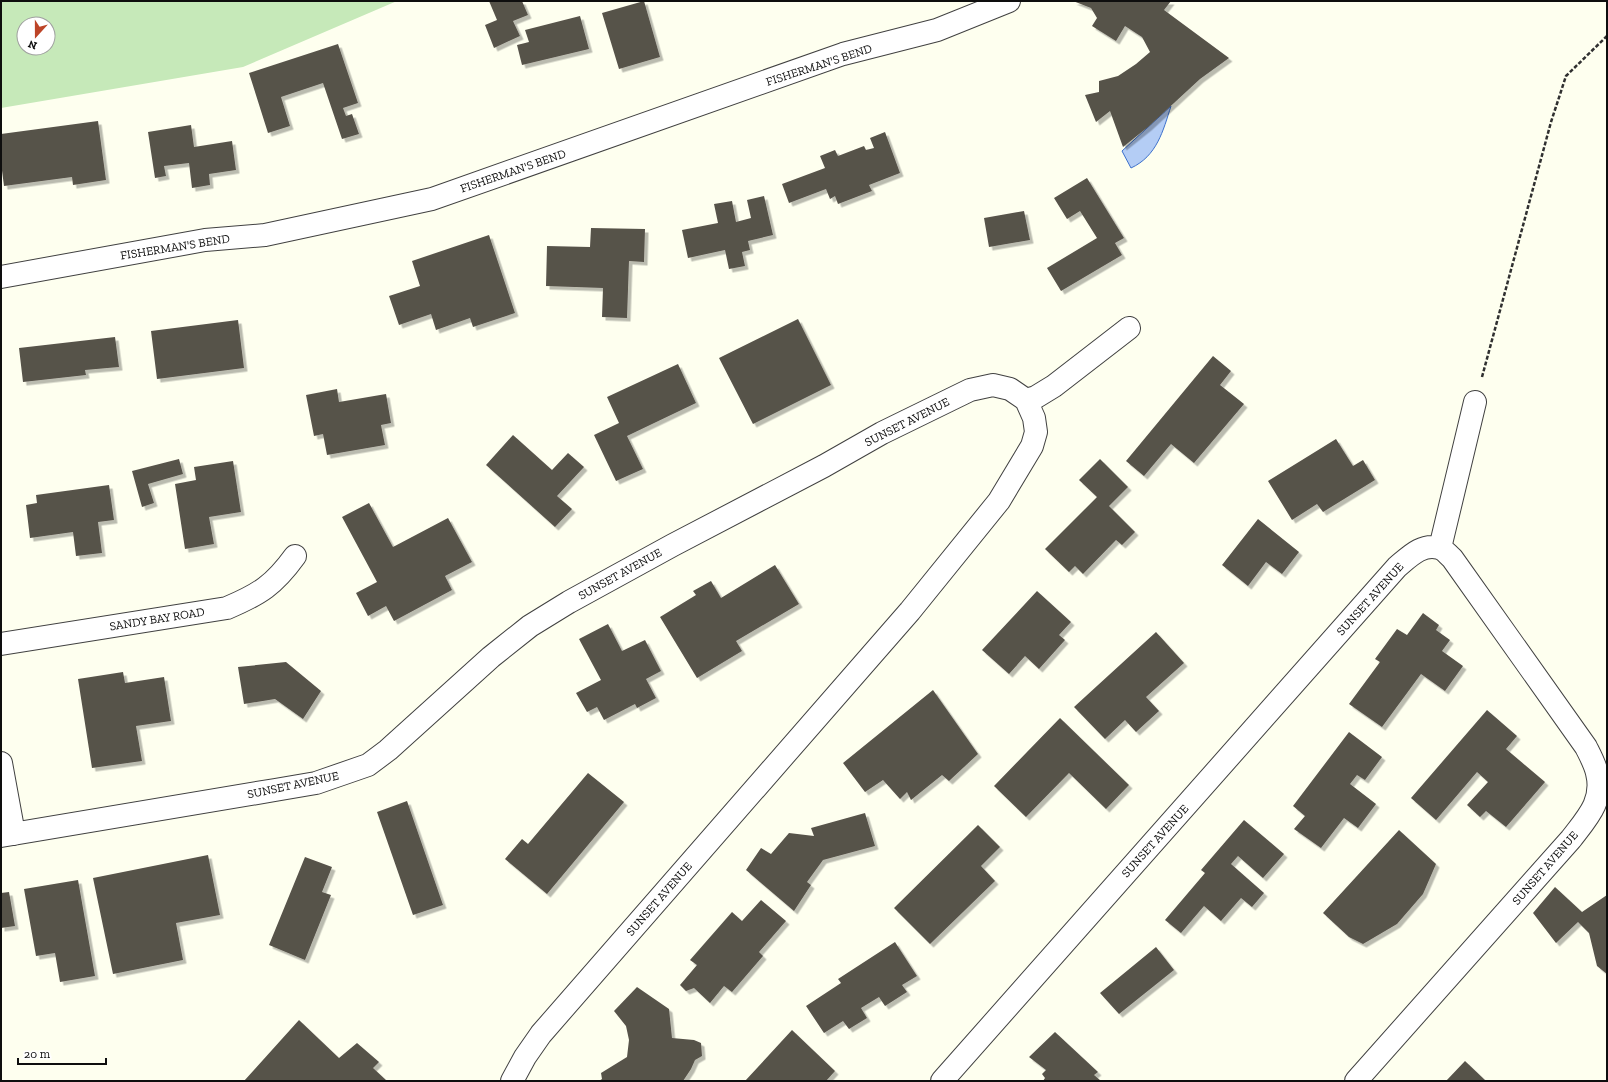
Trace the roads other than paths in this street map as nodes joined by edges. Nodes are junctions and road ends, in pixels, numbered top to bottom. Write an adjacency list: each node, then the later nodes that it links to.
1 (1009, 1): 2 (street, FISHERMAN'S BEND)
2 (1, 277)
3 (1129, 328): 4 (street)
4 (1026, 400): 10 (street, SUNSET AVENUE); 11 (street, SUNSET AVENUE)
5 (1475, 402): 6 (street)
6 (1440, 548): 12 (street, SUNSET AVENUE); 13 (street, SUNSET AVENUE)
7 (295, 556): 8 (street, SANDY BAY ROAD)
8 (1, 644)
9 (1, 763): 10 (street)
10 (8, 835)
11 (512, 1081)
12 (942, 1081)
13 (1356, 1081)

